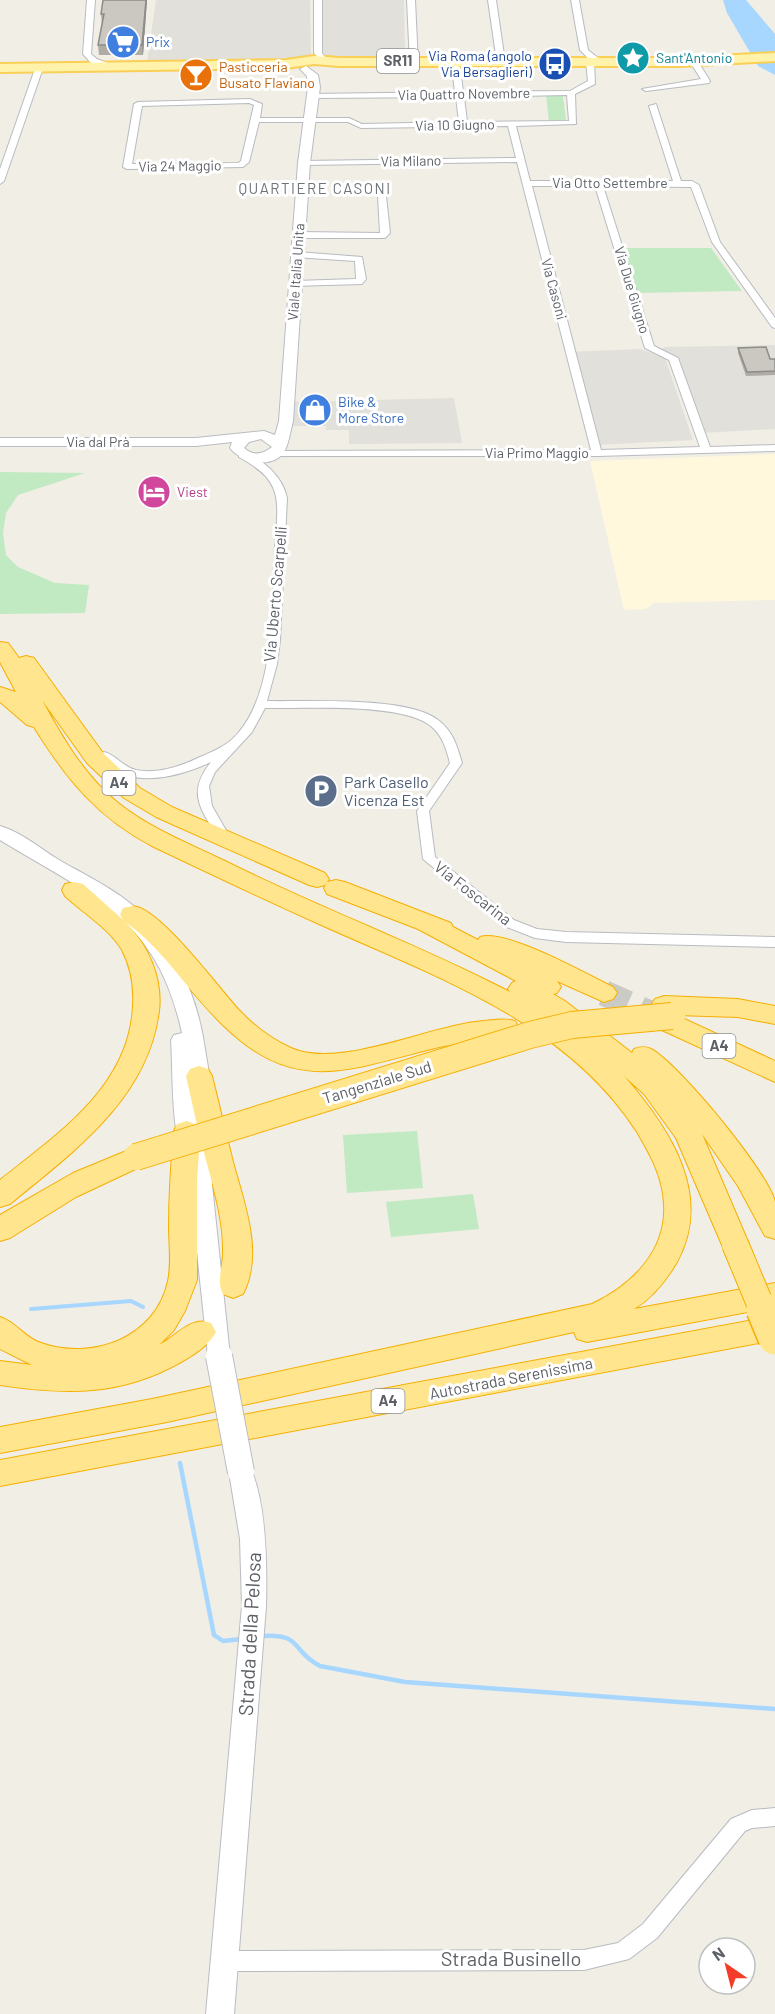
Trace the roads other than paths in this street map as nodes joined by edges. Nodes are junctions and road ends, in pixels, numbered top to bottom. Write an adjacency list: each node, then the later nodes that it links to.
1 (91, 0): 6 (street)
2 (318, 0): 12 (street)
3 (411, 0): 9 (street)
4 (492, 0): 10 (street)
5 (575, 0): 7 (street)
6 (87, 54): 13 (street); 17 (street)
7 (589, 54): 10 (main road); 11 (main road); 20 (street)
8 (775, 57): 11 (main road)
9 (413, 62): 10 (main road, SR11); 12 (main road, SR11)
10 (501, 62)
11 (694, 62): 18 (street)
12 (316, 64): 13 (main road, SR11); 19 (street, Viale Italia Unita)
13 (107, 66): 17 (main road)
14 (456, 67): 21 (street)
15 (0, 68): 16 (main road)
16 (39, 68): 17 (main road); 29 (street)
17 (58, 68)
18 (645, 89)
19 (313, 91): 21 (street, Via Quattro Novembre); 24 (street, Viale Italia Unita)
20 (571, 93): 21 (street, Via Quattro Novembre); 26 (street, Via 10 Giugno)
21 (459, 95): 25 (street)
22 (653, 106): 31 (street)
23 (256, 120): 23 (street, Via 24 Maggio); 24 (street)
24 (308, 120): 25 (street, Via 10 Giugno); 28 (street, Viale Italia Unita)
25 (463, 124): 26 (street, Via 10 Giugno)
26 (511, 124): 27 (street, Via Casoni)
27 (518, 160): 28 (street, Via Milano); 32 (street, Via Casoni)
28 (304, 163): 34 (street, Viale Italia Unita)
29 (0, 181)
30 (598, 183): 31 (street, Via Otto Settembre); 32 (street, Via Otto Settembre); 43 (street, Via Due Giugno)
31 (678, 183): 37 (street, Via Otto Settembre)
32 (526, 184): 46 (street, Via Casoni)
33 (382, 196): 34 (street)
34 (299, 235): 35 (street, Viale Italia Unita)
35 (297, 255): 36 (street, Viale Italia Unita); 36 (street)
36 (295, 284): 38 (street, Viale Italia Unita)
37 (775, 325)
38 (286, 421): 39 (street); 44 (street, Viale Italia Unita)
39 (254, 436): 41 (street, Via dal Prà); 44 (street); 45 (street)
40 (0, 442): 41 (street, Via dal Prà)
41 (196, 442): 45 (street, Via dal Prà)
42 (775, 448): 43 (street, Via Primo Maggio)
43 (706, 450): 46 (street, Via Primo Maggio)
44 (275, 451): 45 (street, Via dal Prà); 46 (street, Via Primo Maggio); 47 (street, Via Uberto Scarpelli)
45 (241, 453): 47 (street, Via Uberto Scarpelli)
46 (597, 453)
47 (269, 474): 52 (street, Via Uberto Scarpelli)
48 (0, 638): 51 (highway, A4)
49 (0, 648): 53 (highway)
50 (0, 694): 53 (highway)
51 (55, 702): 54 (street, Via Uberto Scarpelli); 56 (highway, A4)
52 (260, 704): 54 (street, Via Uberto Scarpelli); 62 (street, Via Foscarina)
53 (50, 735): 61 (highway)
54 (234, 745): 56 (street, Via Uberto Scarpelli)
55 (0, 832): 59 (street, Strada della Pelosa)
56 (225, 839): 60 (highway, A4)
57 (0, 847): 58 (street)
58 (74, 890): 70 (street); 74 (highway)
59 (132, 914): 66 (highway); 69 (street, Strada della Pelosa)
60 (427, 924): 63 (highway, A4); 76 (highway)
61 (346, 926): 84 (highway, bridge); 86 (highway)
62 (775, 942)
63 (604, 993)
64 (666, 1014): 65 (highway, Tangenziale Sud); 66 (highway, Tangenziale Sud); 67 (highway, Tangenziale Sud); 68 (highway, A4); 71 (highway, Tangenziale Sud, bridge)
65 (775, 1015)
66 (506, 1028): 71 (highway, Tangenziale Sud)
67 (775, 1029)
68 (775, 1072)
69 (199, 1076): 73 (street, Strada della Pelosa); 79 (highway)
70 (187, 1131): 73 (street, Strada della Pelosa); 82 (highway)
71 (132, 1151): 72 (highway, Tangenziale Sud); 75 (highway, Tangenziale Sud)
72 (104, 1169): 77 (highway, Tangenziale Sud); 78 (highway)
73 (201, 1185): 91 (street, Strada della Pelosa, bridge)
74 (0, 1196)
75 (0, 1211)
76 (775, 1228)
77 (0, 1230)
78 (0, 1249)
79 (232, 1286)
80 (775, 1295): 86 (highway, Autostrada Serenissima / A4)
81 (775, 1328): 87 (highway, Autostrada Serenissima / A4)
82 (0, 1329)
83 (201, 1332): 85 (highway)
84 (775, 1338): 87 (highway)
85 (0, 1372)
86 (151, 1412): 88 (highway, Autostrada Serenissima / A4)
87 (255, 1426): 89 (highway, Autostrada Serenissima / A4)
88 (0, 1440)
89 (0, 1473)
90 (775, 1817): 91 (street, Strada Businello)
91 (224, 1961): 92 (street, Strada della Pelosa)
92 (220, 2014)

